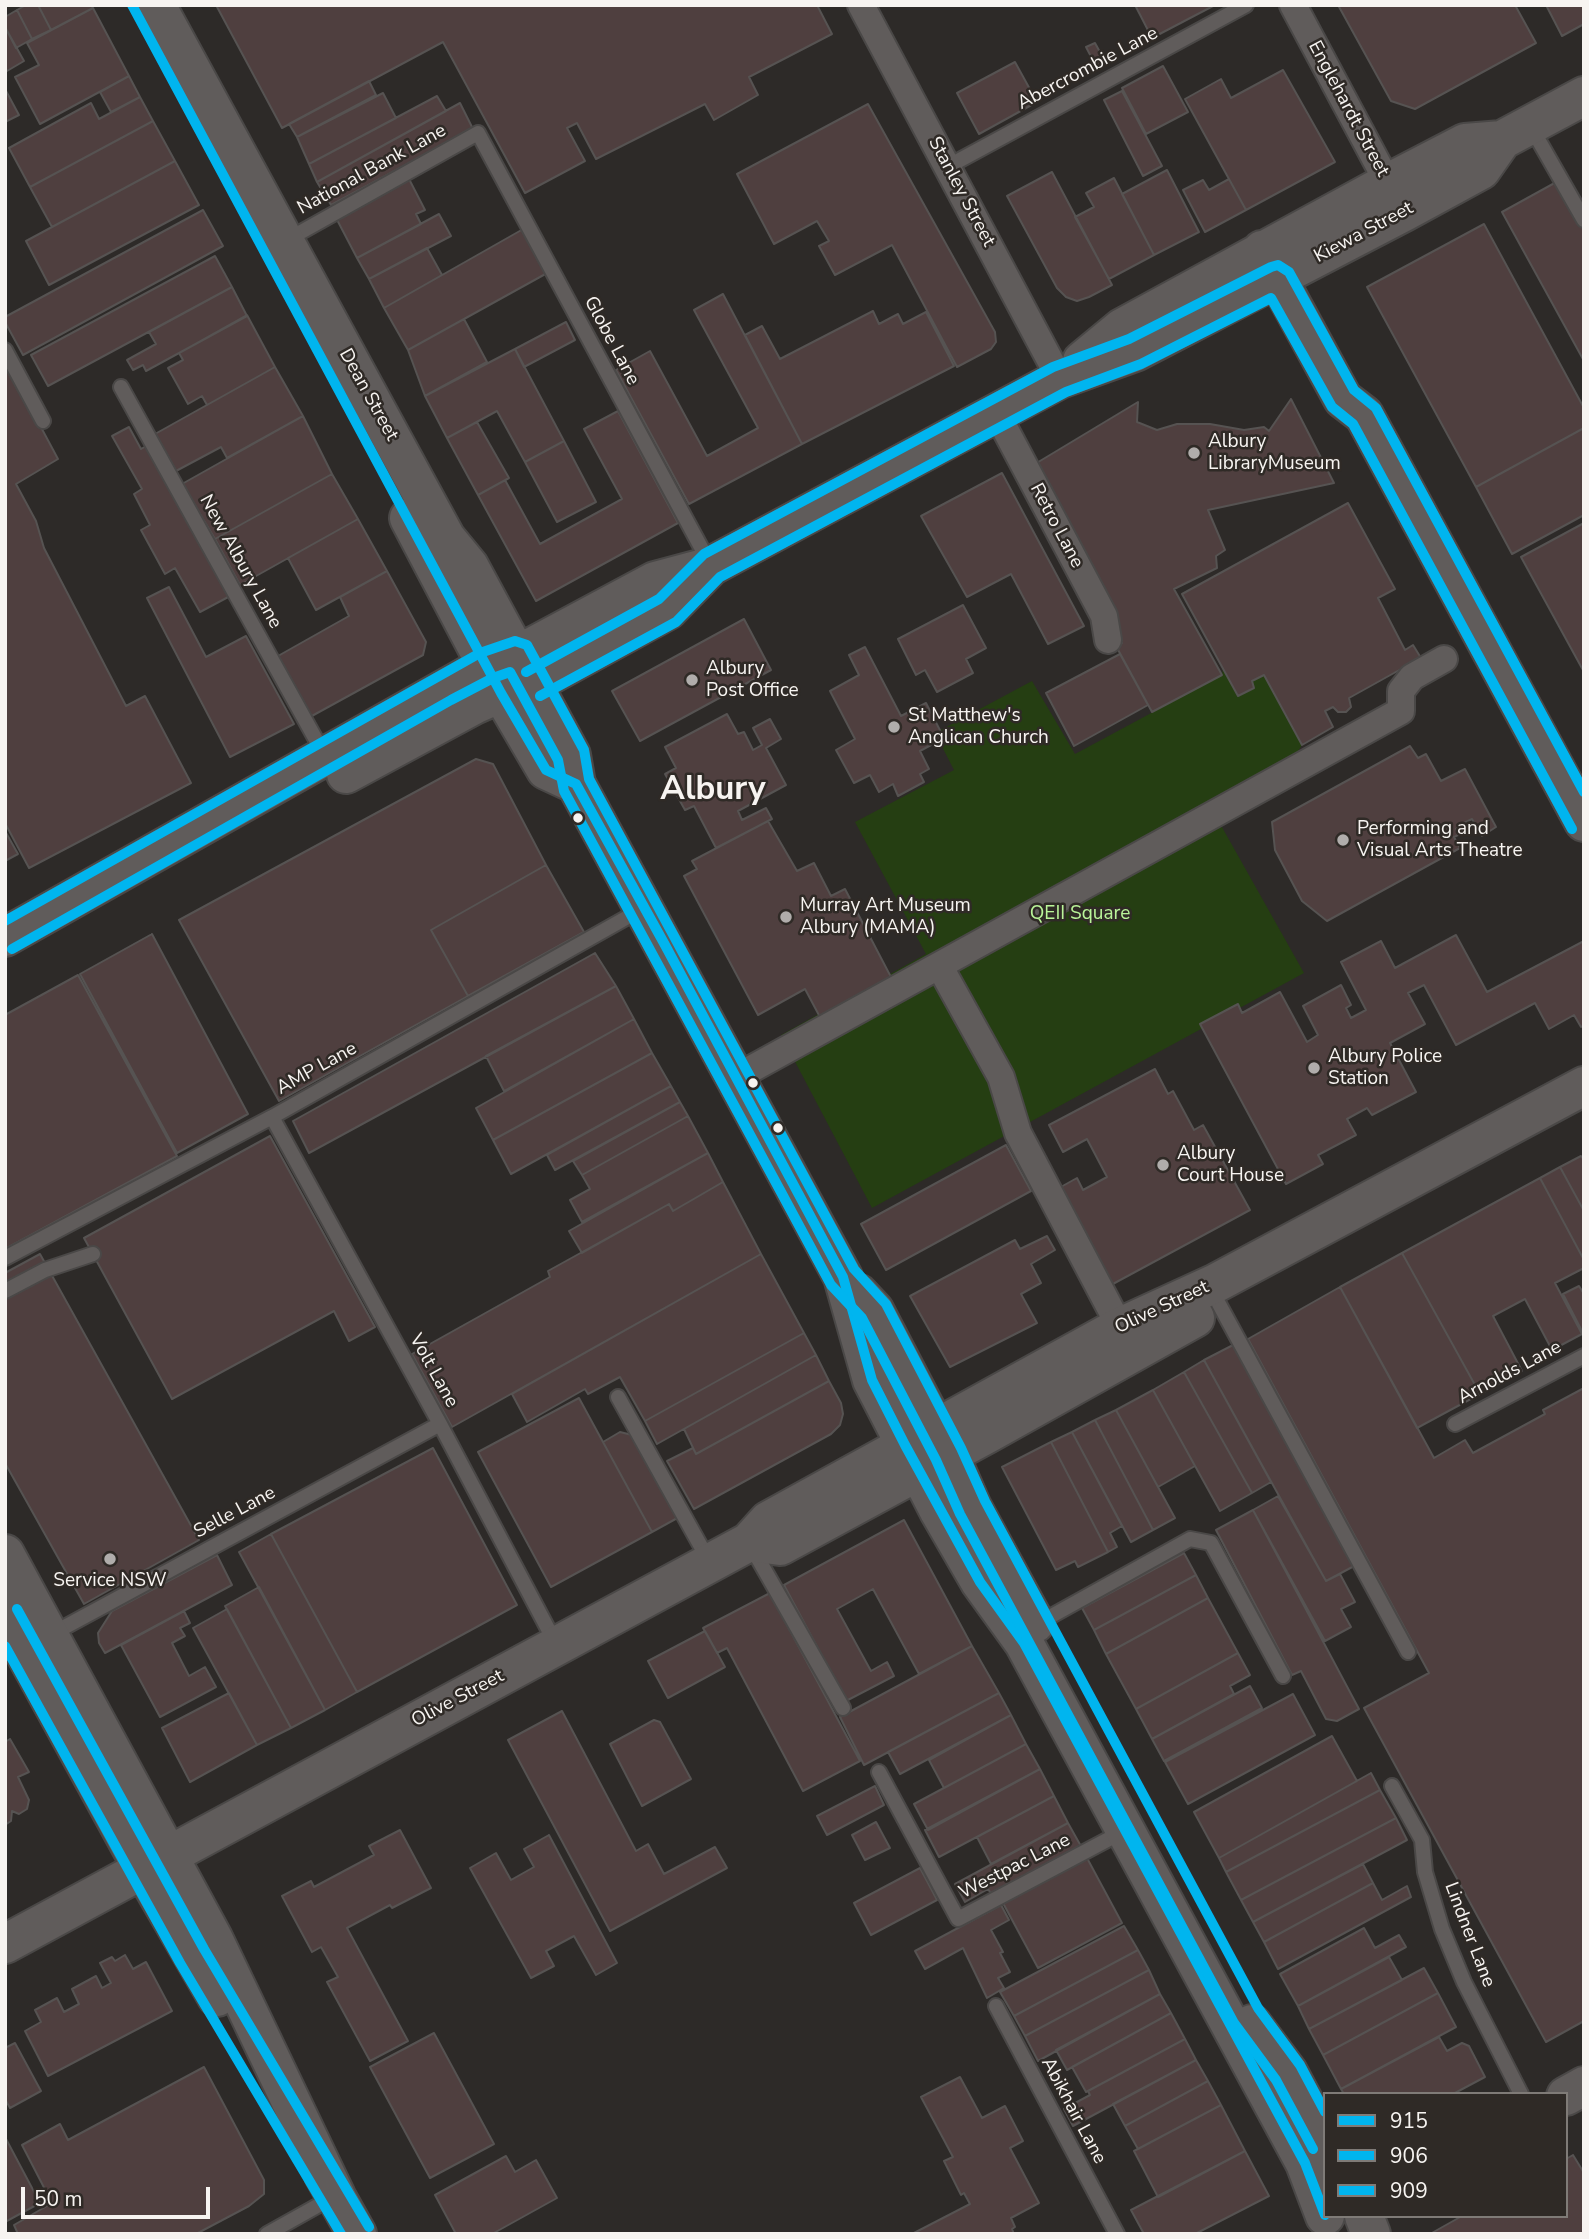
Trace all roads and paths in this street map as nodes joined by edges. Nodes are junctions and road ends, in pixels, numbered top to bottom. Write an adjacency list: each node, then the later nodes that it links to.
1 (132, 5): 22 (street, Dean Street)
2 (156, 5): 12 (street, Dean Street)
3 (861, 5): 9 (street, Stanley Street)
4 (1246, 5): 9 (lane, Abercrombie Lane)
5 (1293, 5): 10 (street, Englehardt Street)
6 (1584, 96): 7 (street, Kiewa Street)
7 (1516, 132): 10 (street, Kiewa Street); 11 (lane)
8 (478, 133): 12 (lane, National Bank Lane); 19 (lane, Globe Lane)
9 (947, 167): 15 (street, Stanley Street)
10 (1396, 198): 13 (street, Kiewa Street)
11 (1584, 220)
12 (285, 241): 22 (street, Dean Street)
13 (1280, 259): 15 (street, Kiewa Street); 24 (street)
14 (5, 350): 18 (lane)
15 (1059, 379): 17 (street, Kiewa Street)
16 (121, 387): 23 (lane, New Albury Lane)
17 (997, 414): 19 (street, Kiewa Street); 20 (street, Retro Lane)
18 (43, 421)
19 (711, 566): 22 (street, Kiewa Street)
20 (1108, 640)
21 (1444, 659): 28 (street)
22 (510, 674): 23 (street, Kiewa Street); 25 (street, Dean Street)
23 (332, 767): 26 (street, Kiewa Street); 27 (street, Kiewa Street)
24 (1584, 822)
25 (644, 908): 29 (street, Dean Street); 32 (lane, AMP Lane)
26 (5, 937)
27 (5, 958)
28 (940, 967): 29 (street); 38 (street)
29 (735, 1078): 43 (street, Dean Street)
30 (1584, 1086): 33 (street, Olive Street)
31 (1584, 1106): 33 (street, Olive Street)
32 (272, 1117): 35 (lane, AMP Lane); 41 (lane, Volt Lane)
33 (1319, 1239): 37 (street, Olive Street); 38 (street, Olive Street)
34 (93, 1254): 36 (lane)
35 (5, 1258)
36 (5, 1291)
37 (1219, 1304): 43 (street, Olive Street); 51 (lane)
38 (1120, 1326): 43 (street, Olive Street)
39 (1584, 1356): 42 (lane, Arnolds Lane)
40 (618, 1397): 46 (lane)
41 (440, 1424): 49 (lane, Selle Lane); 50 (lane, Volt Lane)
42 (1455, 1424)
43 (927, 1449): 44 (street, Olive Street); 48 (street, Dean Street); 56 (street, Dean Street)
44 (749, 1542): 46 (street, Olive Street); 53 (lane)
45 (5, 1554): 49 (street)
46 (710, 1563): 50 (street, Olive Street)
47 (5, 1616): 49 (street)
48 (1036, 1625): 52 (lane); 63 (street, Dean Street)
49 (36, 1643): 57 (street)
50 (557, 1646): 57 (street, Olive Street)
51 (1408, 1652)
52 (1283, 1676)
53 (842, 1708)
54 (879, 1772): 56 (lane, Westpac Lane)
55 (1392, 1786): 61 (lane, Lindner Lane)
56 (1125, 1830): 65 (street, Dean Street)
57 (155, 1862): 58 (street, Olive Street); 64 (street)
58 (5, 1944)
59 (996, 2006): 69 (lane, Abikhair Lane)
60 (1584, 2086): 62 (street)
61 (1520, 2092)
62 (1568, 2095)
63 (1323, 2138)
64 (336, 2196): 67 (lane); 68 (street)
65 (1323, 2201)
66 (1333, 2222): 70 (street, Dean Street)
67 (267, 2234)
68 (357, 2234)
69 (1116, 2234)
70 (1371, 2234)

